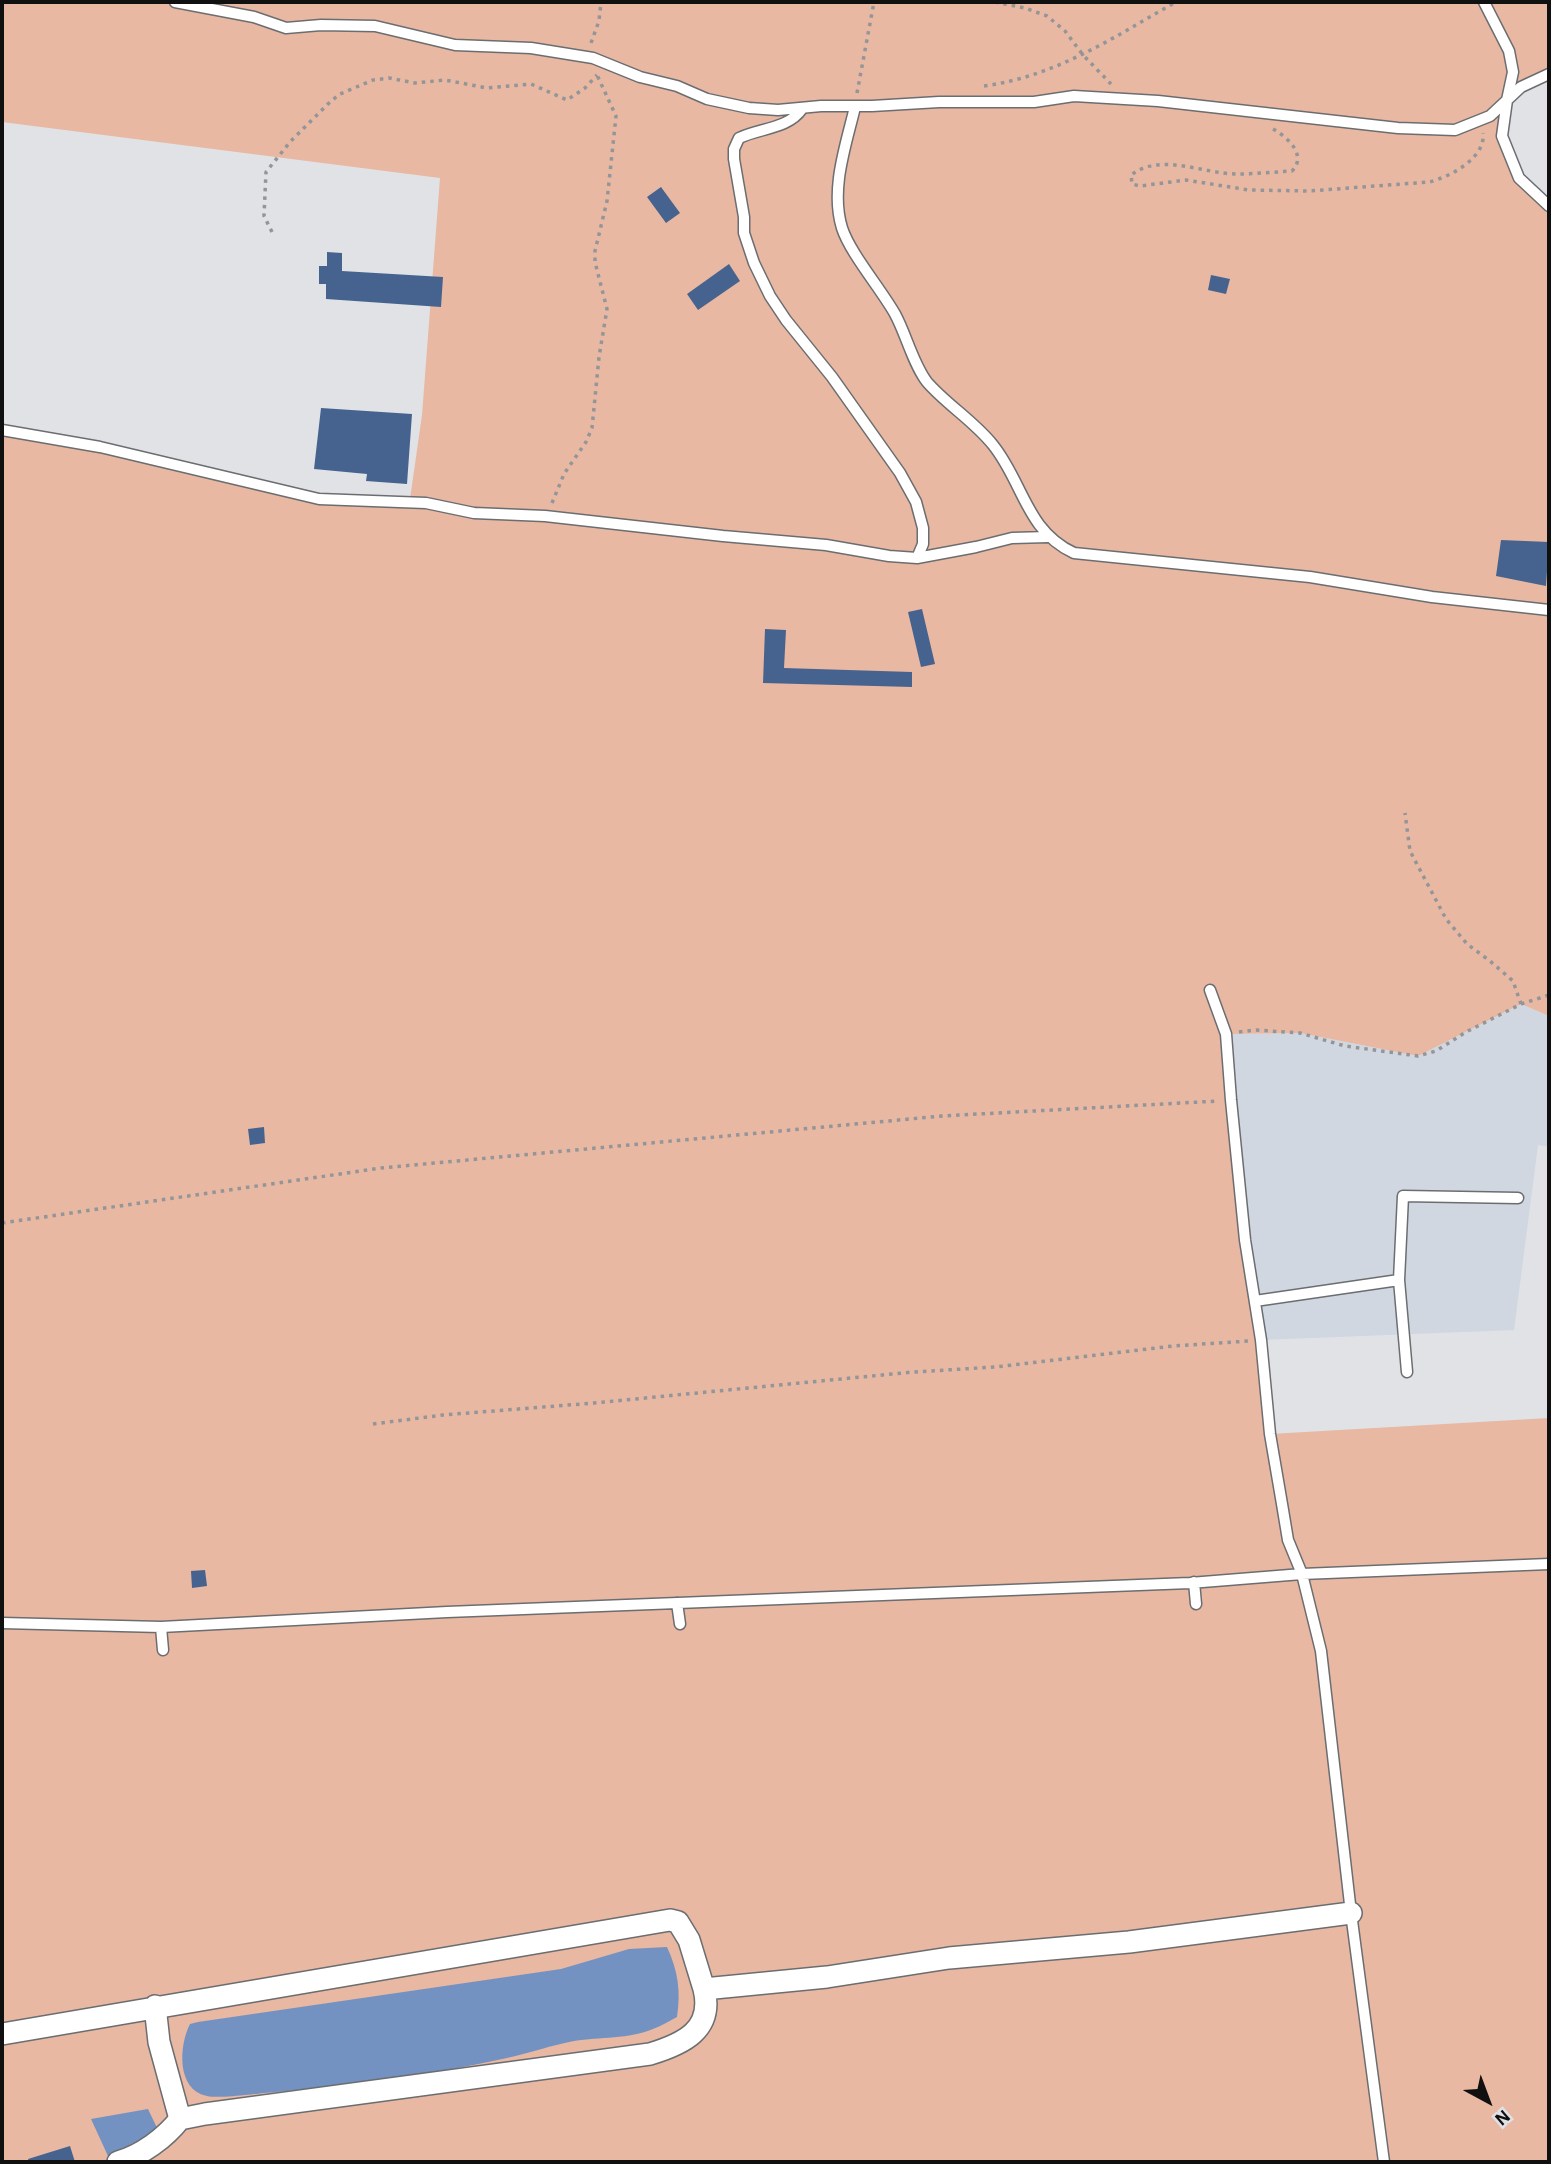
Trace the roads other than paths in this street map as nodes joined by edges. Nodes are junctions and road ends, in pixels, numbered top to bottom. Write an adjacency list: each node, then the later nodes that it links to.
1 (175, 2): 6 (lane)
2 (1484, 2): 4 (lane)
3 (1549, 74): 4 (lane)
4 (1507, 100): 5 (lane); 7 (lane)
5 (855, 107): 6 (lane); 9 (lane)
6 (802, 109): 10 (lane)
7 (1549, 206)
8 (2, 430): 10 (lane)
9 (1048, 537): 10 (lane); 11 (lane)
10 (917, 558)
11 (1549, 610)
12 (1210, 990): 15 (lane)
13 (1518, 1198): 14 (lane)
14 (1399, 1280): 15 (lane); 16 (lane)
15 (1255, 1301): 18 (lane)
16 (1407, 1372)
17 (1549, 1564): 18 (lane)
18 (1302, 1574): 19 (lane); 26 (lane)
19 (1194, 1582): 20 (lane); 21 (lane)
20 (677, 1602): 23 (lane); 24 (lane)
21 (1195, 1604)
22 (2, 1623): 24 (lane)
23 (680, 1624)
24 (161, 1627): 25 (lane)
25 (163, 1650)
26 (1351, 1913): 27 (street); 32 (lane)
27 (704, 1989): 28 (street); 30 (street)
28 (155, 2006): 29 (street); 30 (street)
29 (2, 2034)
30 (180, 2119): 31 (street)
31 (118, 2162)
32 (1384, 2162)

